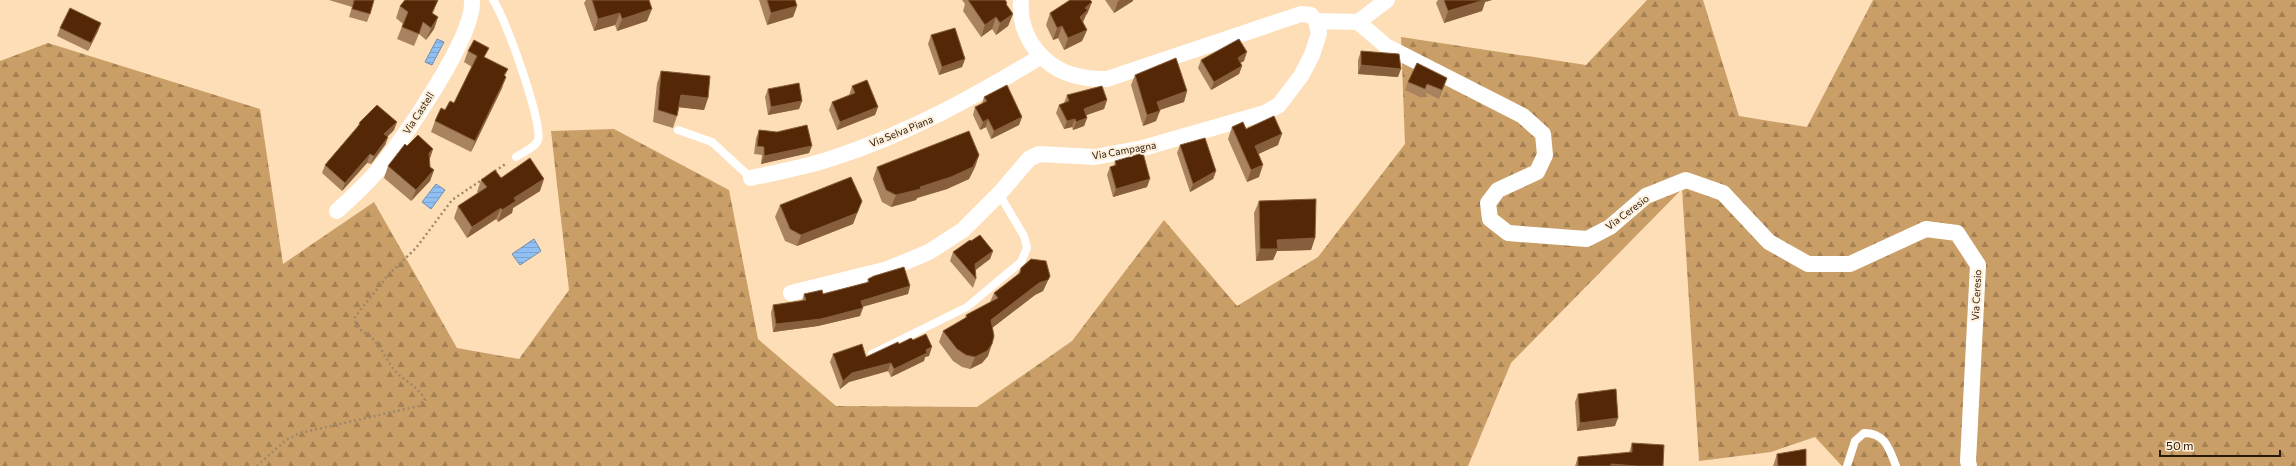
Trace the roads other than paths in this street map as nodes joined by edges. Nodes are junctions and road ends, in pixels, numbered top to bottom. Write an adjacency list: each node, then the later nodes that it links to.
1 (472, 0): 12 (street, Via Castell)
2 (493, 0): 9 (lane)
3 (1021, 0): 7 (street)
4 (1387, 0): 6 (street)
5 (1316, 21): 6 (street); 7 (street); 11 (street, Via Campagna)
6 (1358, 22): 17 (street, Via Ceresio)
7 (1040, 57): 10 (street, Via Selva Piana)
8 (678, 130): 10 (lane)
9 (516, 156)
10 (751, 178)
11 (1000, 194): 13 (street, Via Campagna); 14 (lane)
12 (337, 211)
13 (791, 293)
14 (872, 354)
15 (1846, 466): 16 (lane)
16 (1896, 466)
17 (1969, 466)

